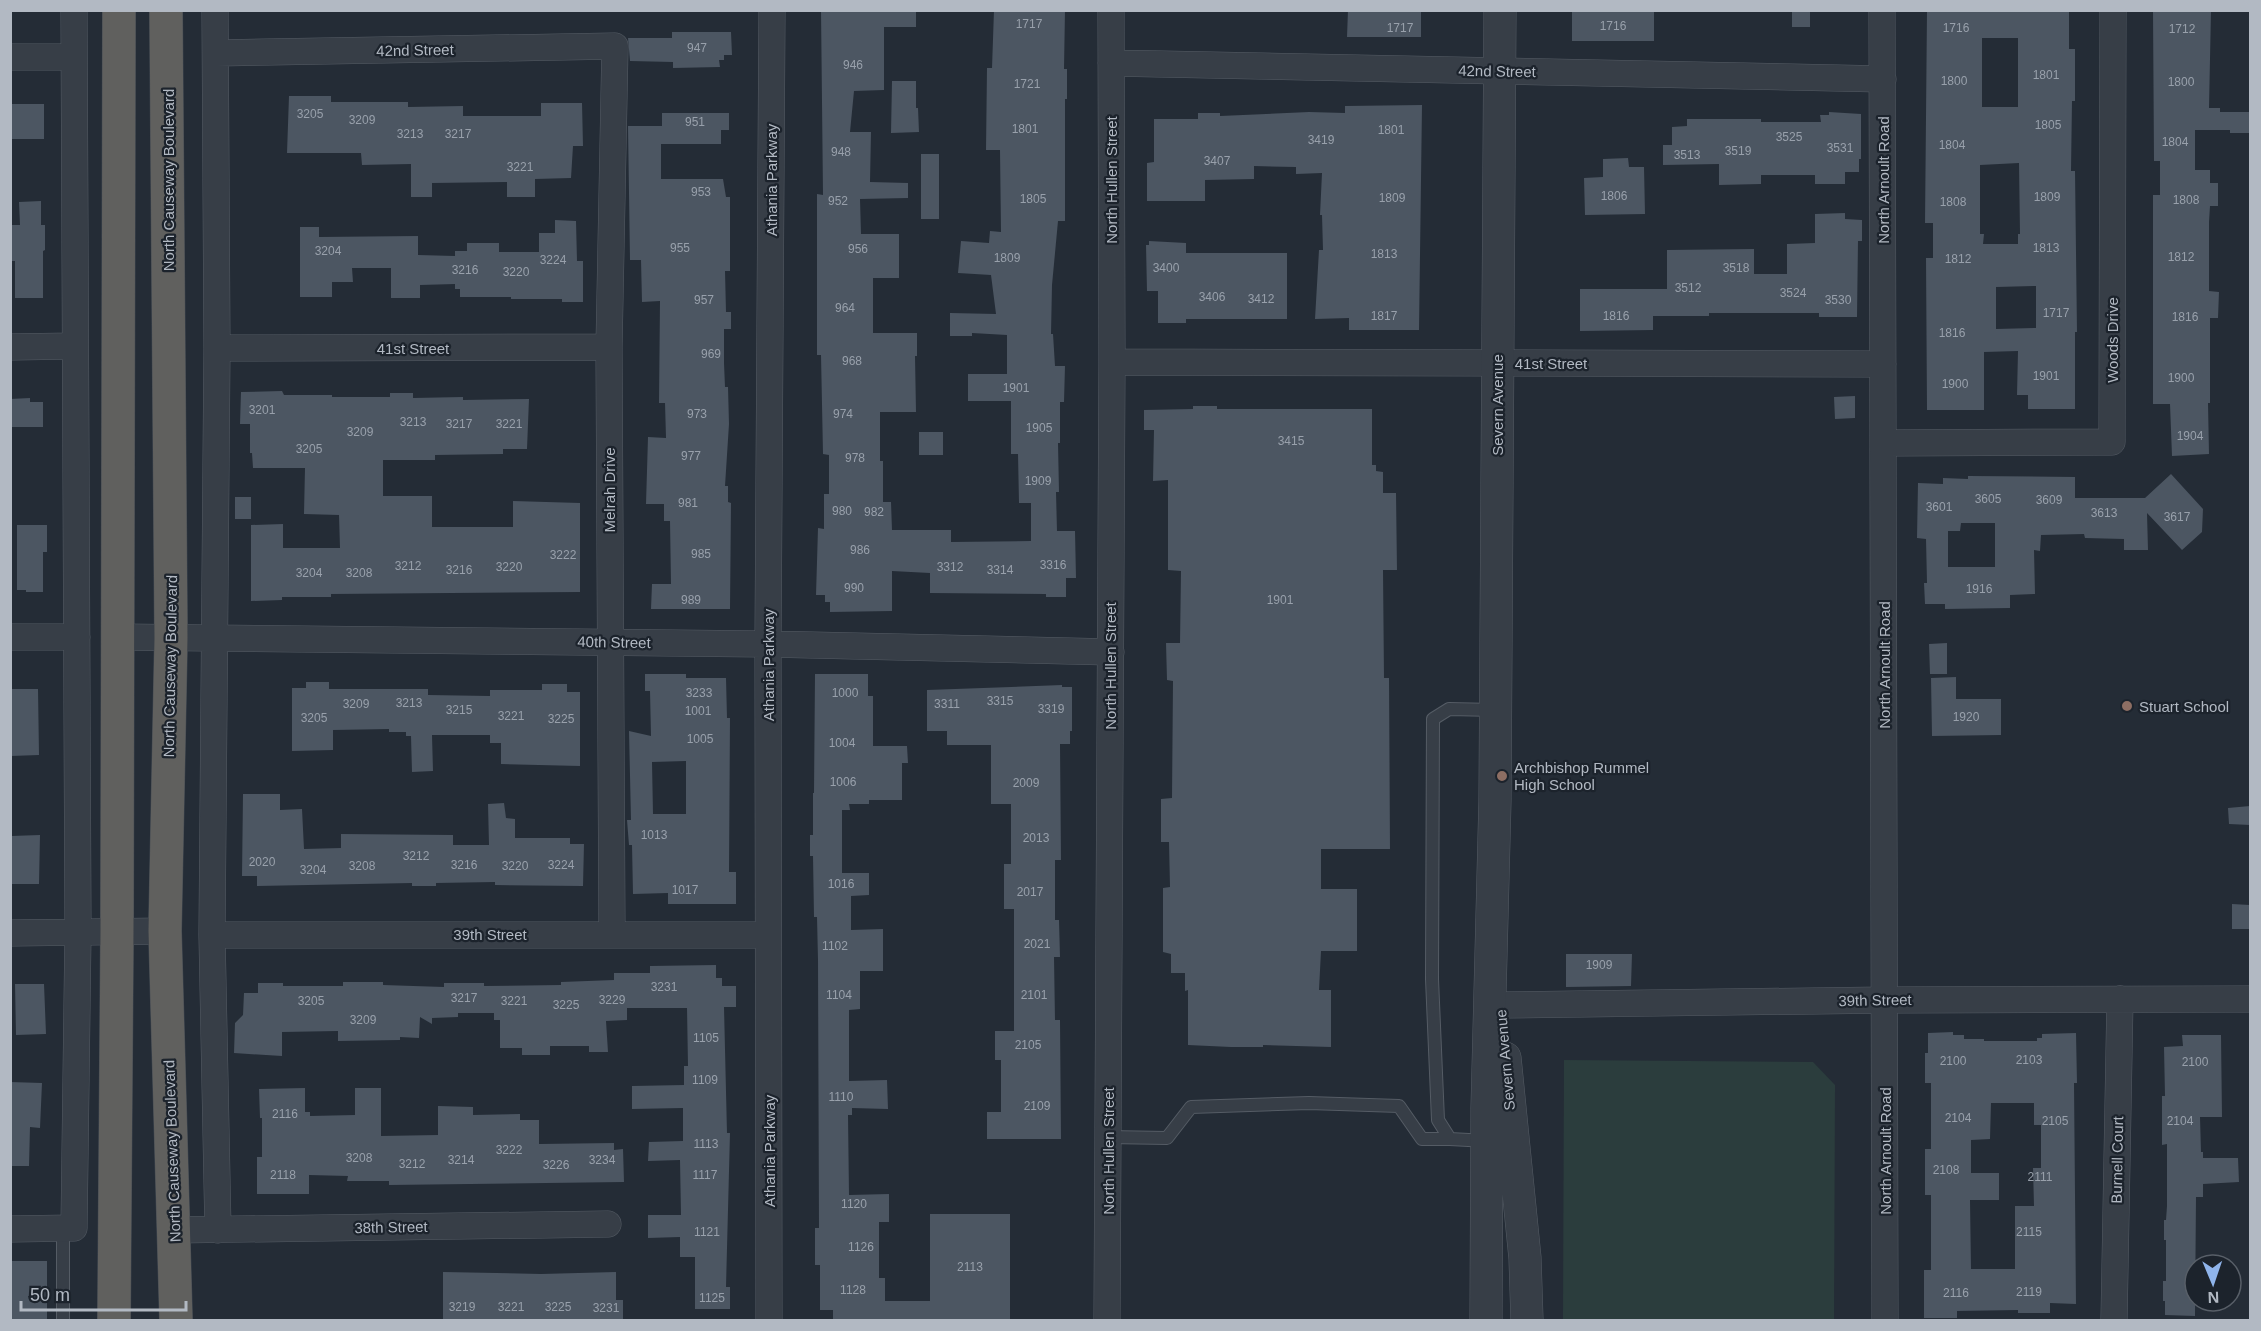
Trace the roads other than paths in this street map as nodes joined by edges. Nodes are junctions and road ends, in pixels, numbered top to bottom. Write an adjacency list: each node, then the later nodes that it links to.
1 (75, 10): 13 (street)
2 (119, 10): 27 (highway)
3 (166, 10): 28 (highway, North Causeway Boulevard)
4 (215, 10): 11 (street)
5 (772, 10): 31 (street, Athania Parkway)
6 (1111, 10): 14 (street, North Hullen Street)
7 (1500, 10): 15 (street, Severn Avenue)
8 (1882, 10): 16 (street, North Arnoult Road)
9 (2113, 10): 24 (street, Woods Drive)
10 (615, 46): 11 (street, 42nd Street); 19 (street, Melrah Drive)
11 (216, 53): 20 (street)
12 (10, 57): 13 (street)
13 (74, 57): 18 (street)
14 (1111, 63): 15 (street, 42nd Street); 21 (street, North Hullen Street)
15 (1499, 71): 16 (street, 42nd Street); 22 (street, Severn Avenue)
16 (1883, 79): 23 (street, North Arnoult Road)
17 (10, 346): 18 (street)
18 (74, 346): 26 (street)
19 (609, 347): 20 (street, 41st Street); 30 (street, Melrah Drive)
20 (217, 348): 29 (street)
21 (1112, 362): 22 (street, 41st Street); 32 (street, North Hullen Street)
22 (1497, 363): 23 (street, 41st Street); 33 (street, Severn Avenue)
23 (1883, 364): 24 (street, North Arnoult Road)
24 (1883, 443): 44 (street, North Arnoult Road)
25 (10, 637): 26 (street)
26 (77, 637): 37 (street)
27 (118, 637): 28 (street, 40th Street); 35 (highway)
28 (171, 638): 29 (street, 40th Street); 36 (highway, North Causeway Boulevard)
29 (215, 639): 30 (street, 40th Street); 40 (street)
30 (609, 642): 31 (street, 40th Street); 39 (street, Melrah Drive)
31 (768, 644): 32 (street, 40th Street); 41 (street, Athania Parkway)
32 (1111, 652): 46 (street, North Hullen Street)
33 (1496, 710): 34 (street, Severn Avenue); 47 (lane)
34 (1495, 800): 45 (street, Severn Avenue); 48 (street, Severn Avenue)
35 (117, 931): 36 (street); 37 (street); 55 (highway)
36 (165, 931): 52 (highway, North Causeway Boulevard)
37 (78, 932): 38 (street); 50 (street)
38 (10, 933)
39 (612, 934): 40 (street, 39th Street); 41 (street, 39th Street)
40 (212, 935): 53 (street)
41 (768, 935): 57 (street, Athania Parkway)
42 (2120, 999): 43 (street, 39th Street); 44 (street, 39th Street); 62 (street, Burnell Court)
43 (2250, 999)
44 (1885, 1000): 45 (street, 39th Street); 61 (street, North Arnoult Road)
45 (1500, 1005): 48 (street, Severn Avenue)
46 (1108, 1137): 47 (lane); 58 (street, North Hullen Street)
47 (1450, 1139): 48 (lane)
48 (1500, 1141): 59 (street, Severn Avenue); 60 (street, Severn Avenue)
49 (608, 1224): 53 (street, 38th Street)
50 (69, 1228): 51 (street); 54 (lane)
51 (10, 1229)
52 (174, 1230): 53 (street, 38th Street); 56 (highway, North Causeway Boulevard)
53 (218, 1230)
54 (63, 1320)
55 (114, 1320)
56 (176, 1320)
57 (769, 1320)
58 (1107, 1320)
59 (1486, 1320)
60 (1527, 1320)
61 (1885, 1320)
62 (2114, 1320)

